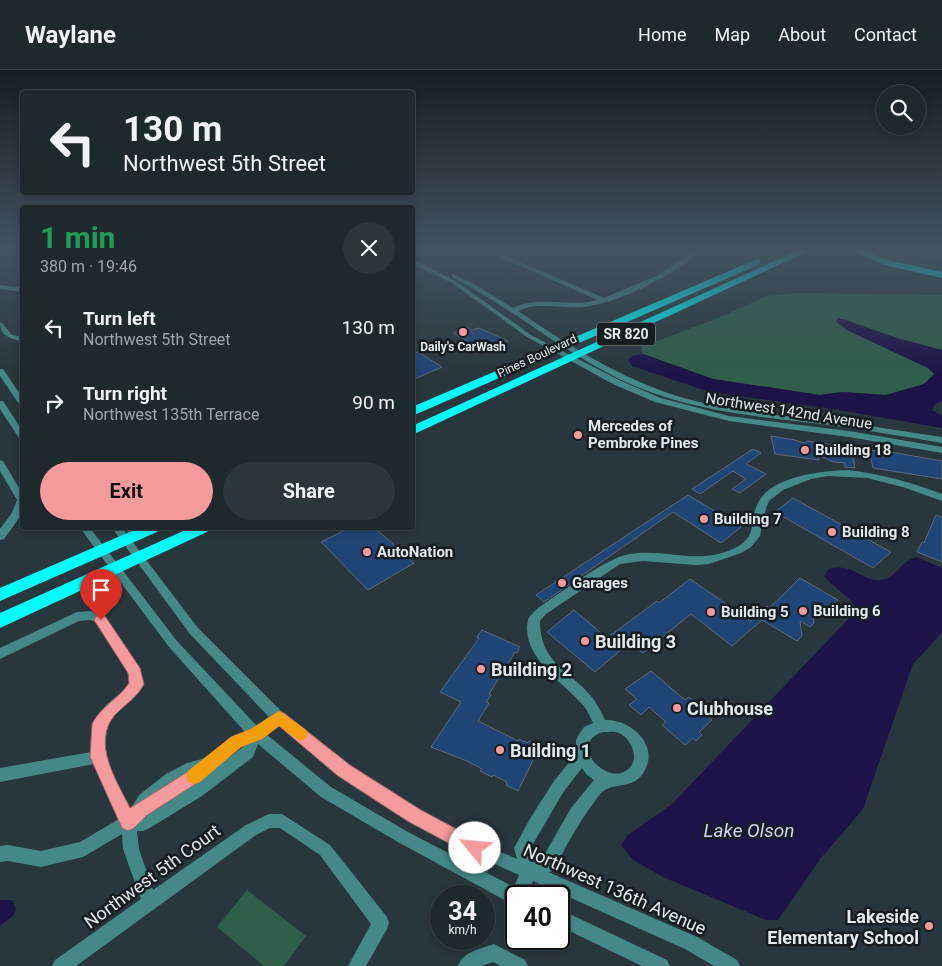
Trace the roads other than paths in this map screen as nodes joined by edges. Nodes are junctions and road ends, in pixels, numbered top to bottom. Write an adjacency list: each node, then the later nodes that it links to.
1 (465, 290): 10 (street)
2 (481, 290): 8 (street)
3 (580, 290): 7 (street)
4 (629, 290): 7 (street)
5 (693, 290): 14 (highway, Pines Boulevard / SR 820)
6 (720, 290): 15 (highway, Pines Boulevard / SR 820)
7 (606, 301): 9 (street)
8 (501, 302): 9 (street); 10 (street); 11 (street)
9 (551, 304): 11 (street)
10 (495, 311): 14 (street)
11 (513, 311): 14 (street)
12 (0, 324): 13 (street)
13 (20, 338)
14 (560, 348): 15 (street, Northwest 142nd Avenue); 15 (street, Northwest 142nd Avenue); 19 (highway, Pines Boulevard / SR 820)
15 (576, 356): 22 (highway, Pines Boulevard / SR 820); 24 (street, Northwest 142nd Avenue); 25 (street, Northwest 142nd Avenue)
16 (0, 371): 17 (street)
17 (20, 399)
18 (0, 403): 23 (street)
19 (426, 406): 20 (highway, Pines Boulevard / SR 820); 21 (highway)
20 (415, 411)
21 (415, 419)
22 (415, 430)
23 (20, 433)
24 (942, 440)
25 (942, 450)
26 (0, 463): 27 (street)
27 (20, 497)
28 (942, 498): 42 (street)
29 (20, 506): 34 (street)
30 (86, 530): 35 (street)
31 (140, 530): 33 (highway)
32 (198, 530): 36 (highway)
33 (121, 533): 35 (highway); 36 (street, Northwest 136th Avenue)
34 (0, 536)
35 (101, 550): 37 (street); 38 (highway)
36 (139, 556): 37 (highway); 41 (street, Northwest 136th Avenue)
37 (115, 567): 39 (highway); 43 (street)
38 (0, 595)
39 (0, 620)
40 (0, 654): 45 (street)
41 (279, 718): 43 (street); 53 (street, Northwest 136th Avenue)
42 (601, 726): 44 (street); 48 (street)
43 (256, 734): 46 (street); 49 (street); 55 (street)
44 (582, 756): 48 (street); 53 (street)
45 (98, 757): 47 (street); 51 (street)
46 (210, 764): 49 (street); 50 (street)
47 (0, 775)
48 (619, 780): 53 (street)
49 (172, 799): 50 (street); 51 (street)
50 (140, 810): 51 (street)
51 (128, 822): 52 (street); 56 (street)
52 (0, 854)
53 (529, 872): 54 (street); 63 (street, Northwest 136th Avenue)
54 (523, 885)
55 (505, 891)
56 (150, 903): 59 (street, Northwest 5th Court); 60 (street, Northwest 5th Court)
57 (570, 922): 62 (street)
58 (470, 963): 61 (street)
59 (61, 966)
60 (357, 966)
61 (519, 966)
62 (661, 966)
63 (730, 966)

